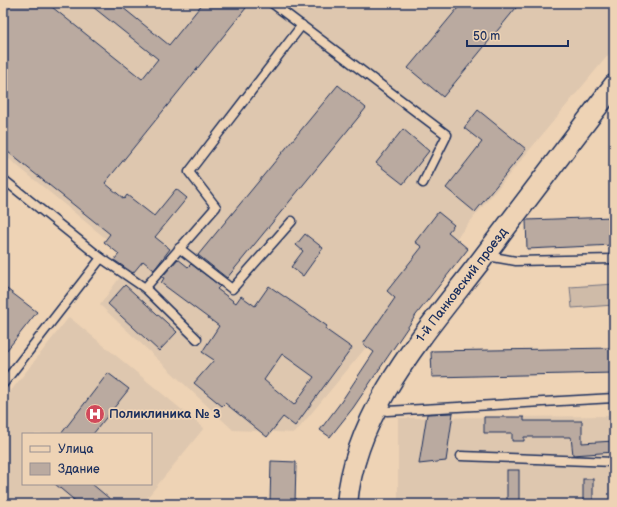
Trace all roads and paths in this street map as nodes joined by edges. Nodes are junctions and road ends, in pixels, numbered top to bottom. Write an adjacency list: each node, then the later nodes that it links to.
1 (272, 3): 2 (lane)
2 (302, 25): 5 (lane); 7 (lane)
3 (614, 86): 8 (street, 1-й Панковский проезд)
4 (3, 180): 9 (lane)
5 (424, 183)
6 (292, 221): 7 (lane)
7 (180, 248): 11 (lane)
8 (487, 252): 10 (lane); 15 (street, 1-й Панковский проезд)
9 (100, 258): 11 (lane); 13 (lane)
10 (614, 259)
11 (145, 288): 12 (lane)
12 (197, 339)
13 (3, 384)
14 (614, 398): 15 (lane)
15 (378, 406): 18 (street, 1-й Панковский проезд)
16 (461, 456): 17 (lane)
17 (614, 462)
18 (347, 504)

